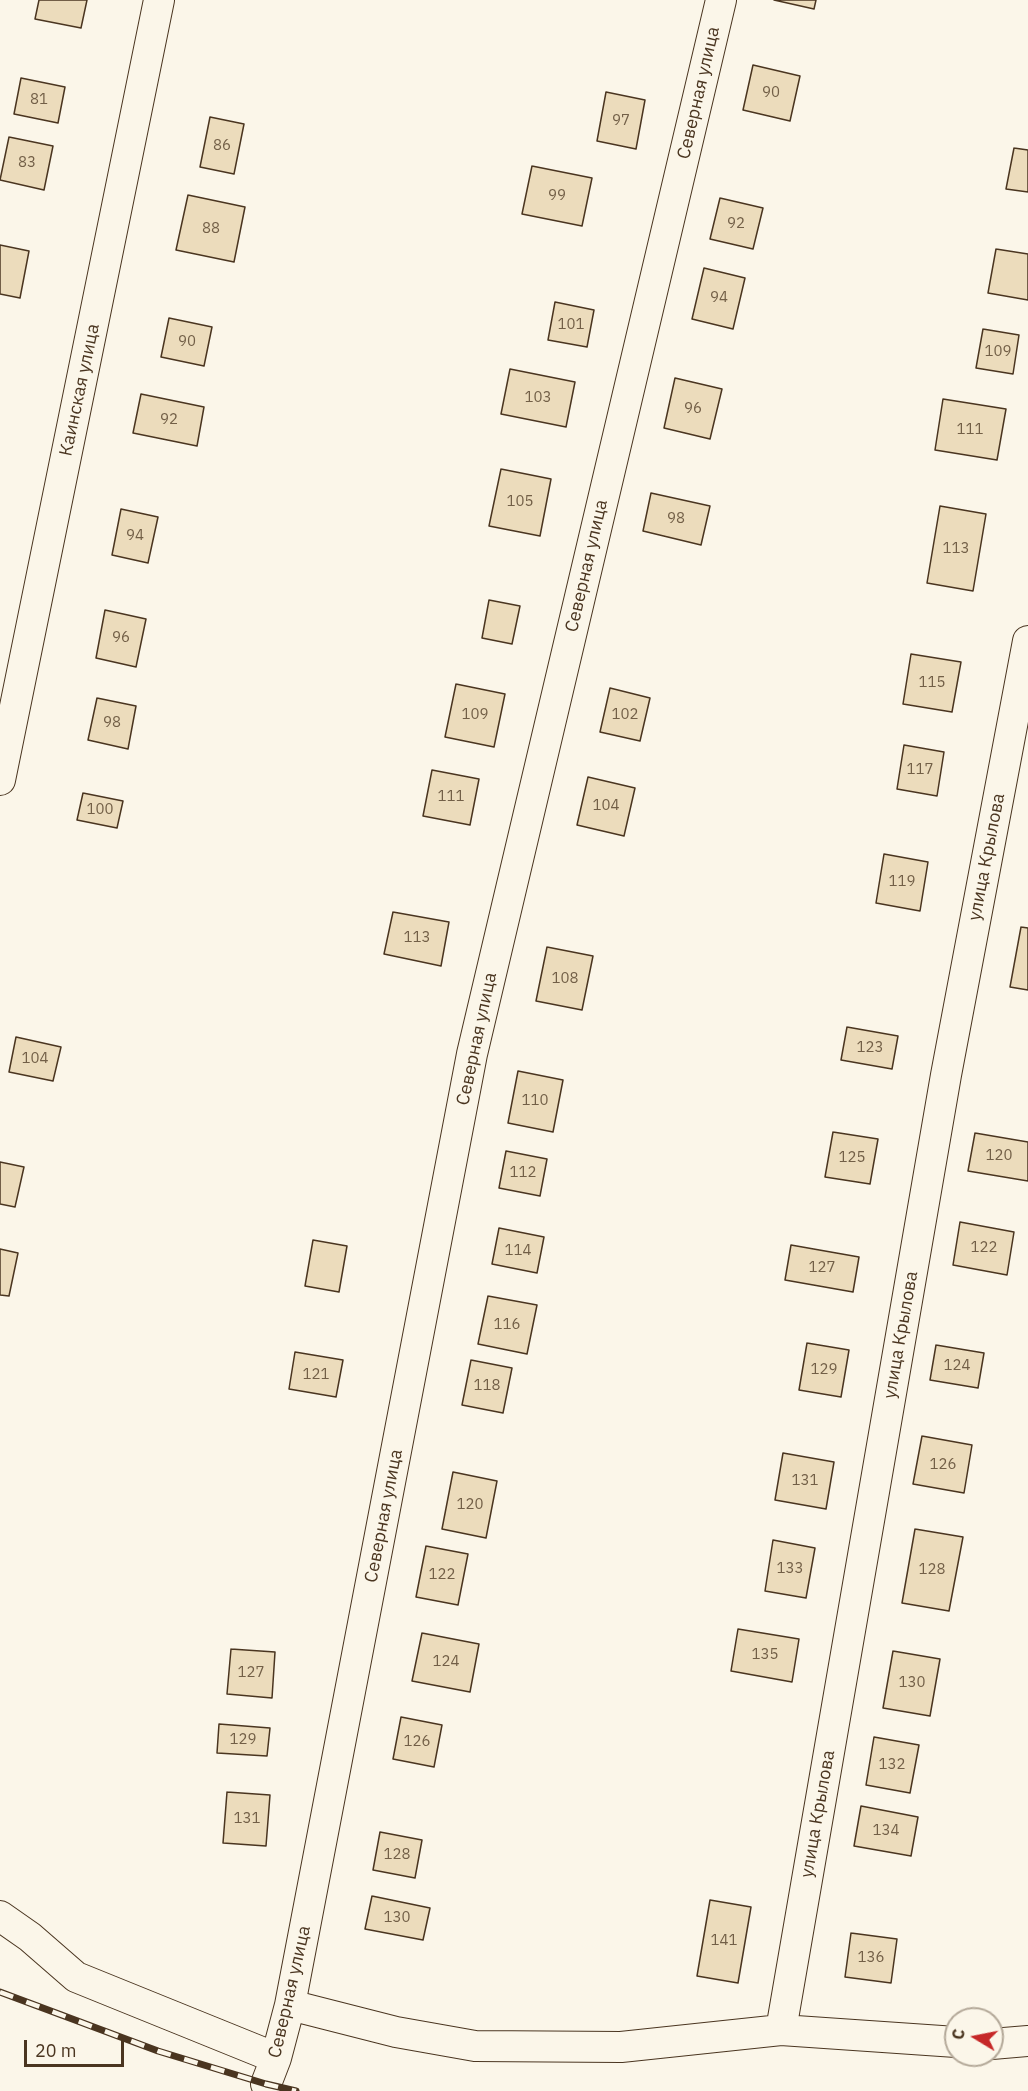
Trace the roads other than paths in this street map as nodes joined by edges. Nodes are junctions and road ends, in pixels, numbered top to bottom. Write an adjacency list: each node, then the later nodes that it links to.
1 (159, 0): 4 (street, Каинская улица)
2 (721, 0): 6 (street, Северная улица)
3 (1028, 641): 7 (street, улица Крылова)
4 (0, 780)
5 (0, 1916): 6 (street, Северная улица)
6 (290, 2005): 7 (street)
7 (781, 2030): 8 (street)
8 (944, 2041)
9 (1028, 2041): 10 (street)
10 (1004, 2042)

